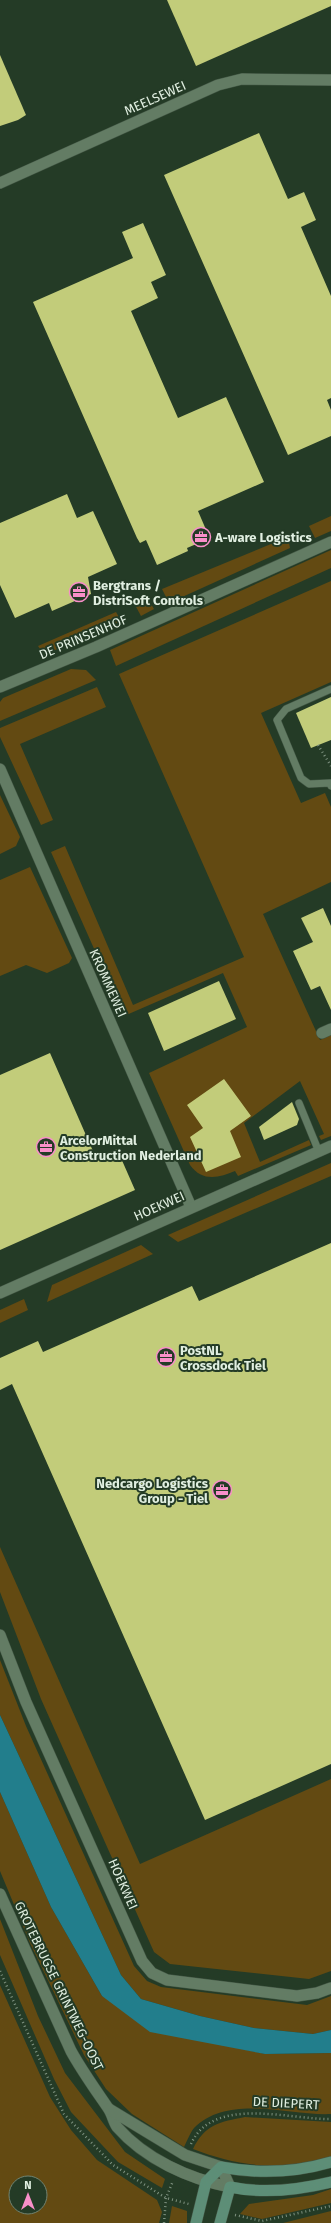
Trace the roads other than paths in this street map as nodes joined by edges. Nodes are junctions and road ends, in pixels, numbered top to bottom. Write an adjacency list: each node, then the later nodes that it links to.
1 (331, 80): 2 (street, MEELSEWEI)
2 (0, 183)
3 (331, 542): 4 (street, DE PRINSENHOF)
4 (0, 688)
5 (331, 689): 7 (lane)
6 (0, 769): 11 (street, KROMMEWEI)
7 (331, 786)
8 (299, 1103): 10 (lane)
9 (331, 1146): 10 (street, HOEKWEI)
10 (319, 1152): 11 (street, HOEKWEI)
11 (191, 1207): 12 (street, HOEKWEI)
12 (0, 1294)
13 (0, 1635): 15 (street, HOEKWEI)
14 (0, 1894): 16 (street, GROTEBRUGSE GRINTWEG-OOST)
15 (331, 1988)
16 (109, 2109): 18 (street, GROTEBRUGSE GRINTWEG-OOST); 19 (street, GROTEBRUGSE GRINTWEG-OOST)
17 (331, 2162): 18 (main road)
18 (221, 2167): 19 (main road); 21 (street)
19 (206, 2182): 21 (street); 22 (main road)
20 (331, 2182): 21 (main road)
21 (230, 2187): 23 (main road)
22 (196, 2223)
23 (220, 2223)

